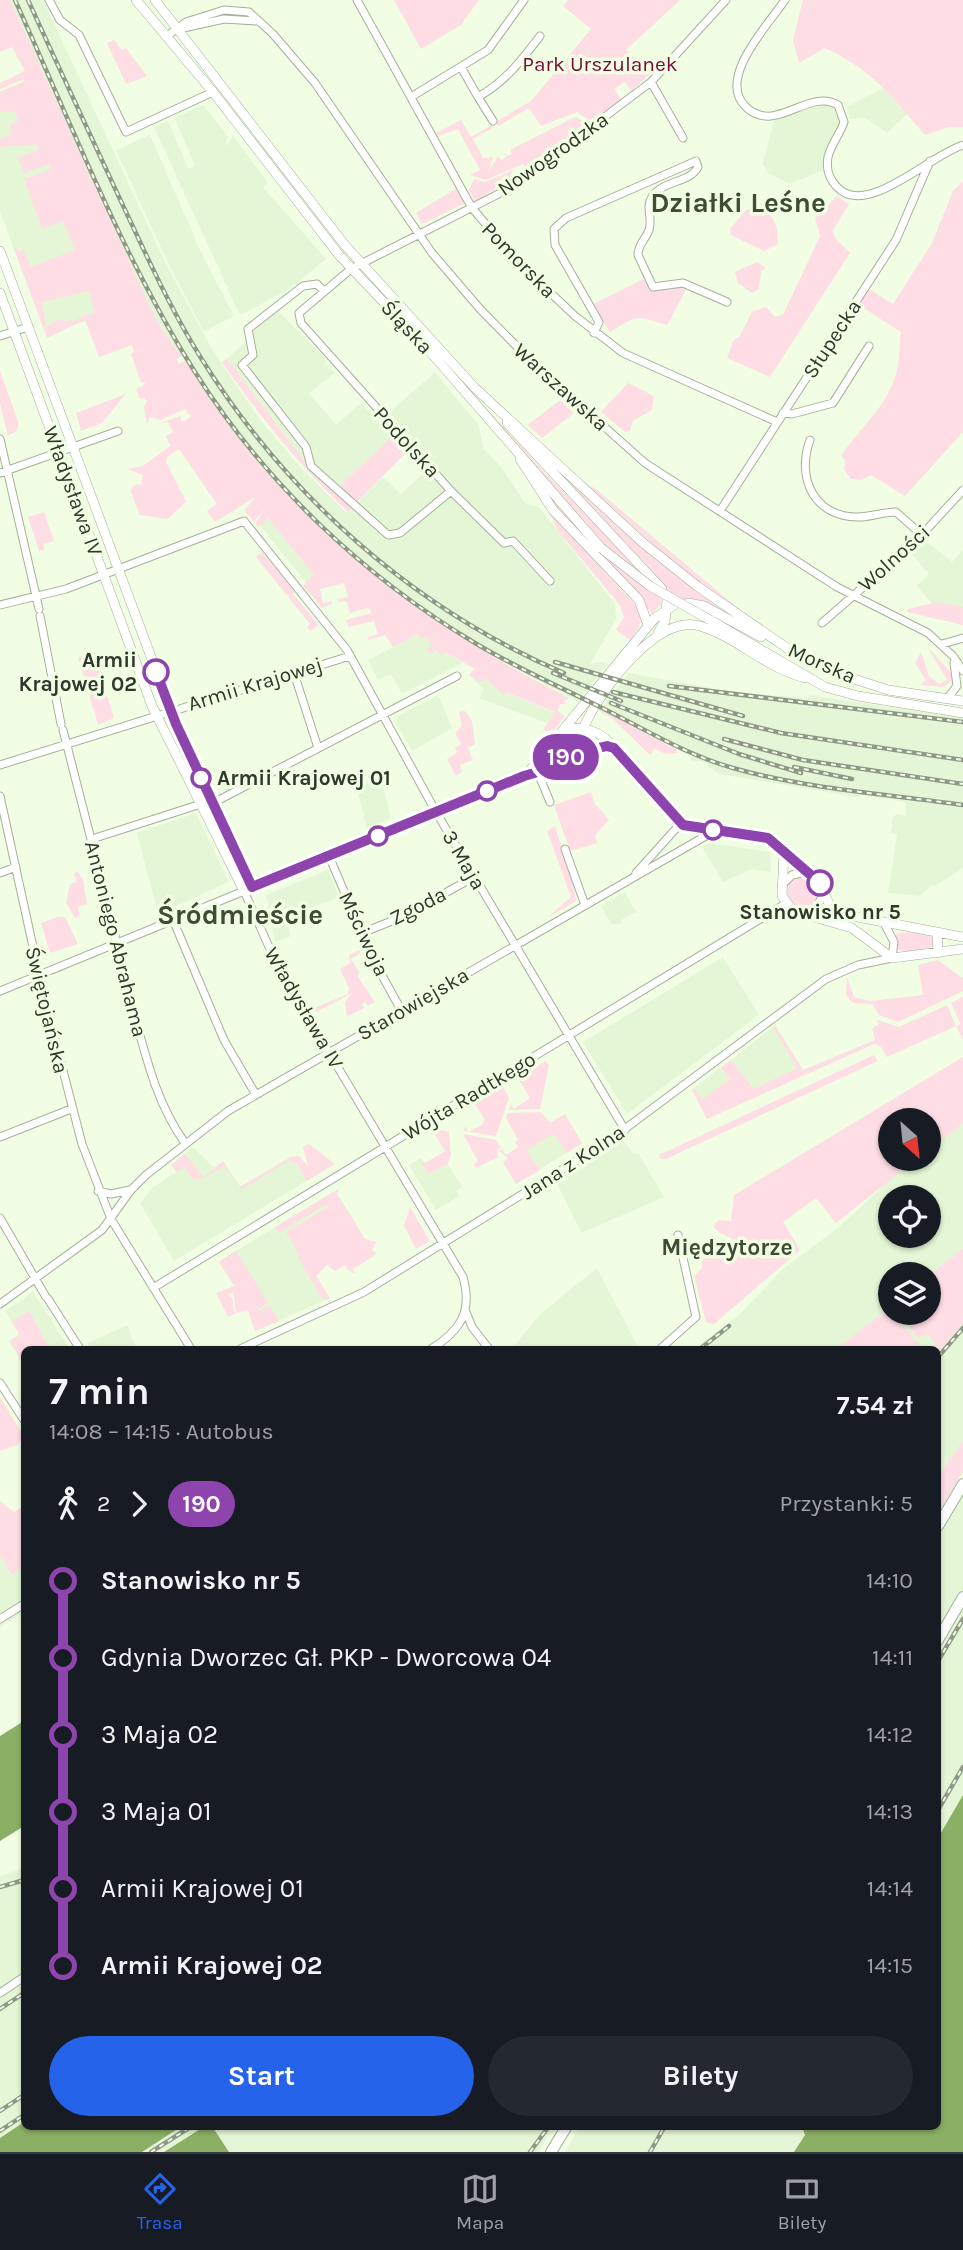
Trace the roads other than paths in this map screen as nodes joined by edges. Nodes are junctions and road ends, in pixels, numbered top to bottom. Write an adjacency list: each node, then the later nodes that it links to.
1 (50, 0): 18 (street)
2 (136, 0): 14 (main road, Śląska)
3 (143, 0): 14 (main road)
4 (155, 0): 13 (main road, Śląska)
5 (231, 0): 10 (street)
6 (356, 0): 19 (street, Pomorska)
7 (524, 0): 16 (street)
8 (726, 0): 17 (street, Nowogrodzka)
9 (785, 0): 24 (street)
10 (230, 9): 11 (street); 12 (street, Warszawska); 13 (street)
11 (230, 19): 12 (street); 13 (street)
12 (258, 21): 26 (street, Warszawska)
13 (177, 30): 14 (street); 28 (main road, Śląska)
14 (167, 36): 18 (main road, Śląska)
15 (540, 36): 20 (street)
16 (461, 67): 19 (street); 20 (street)
17 (651, 82): 22 (street); 25 (street, Nowogrodzka)
18 (213, 92): 29 (main road, Śląska)
19 (411, 97): 25 (street, Pomorska)
20 (478, 97): 21 (street)
21 (493, 121)
22 (683, 138)
23 (963, 145): 24 (street)
24 (930, 160): 39 (street, Słupecka)
25 (472, 208): 26 (street, Nowogrodzka); 35 (street, Pomorska)
26 (418, 235): 28 (street, Nowogrodzka); 50 (street, Warszawska)
27 (0, 251): 33 (main road, Władysława IV)
28 (361, 263): 29 (street, Nowogrodzka); 38 (main road, Śląska)
29 (351, 269): 30 (street, Podolska); 44 (main road, Śląska)
30 (324, 291): 49 (street, Podolska); 49 (street)
31 (0, 293): 34 (main road, Władysława IV)
32 (727, 302): 35 (street)
33 (28, 327): 34 (street); 45 (main road, Władysława IV)
34 (14, 332): 36 (street); 46 (main road, Władysława IV)
35 (594, 333): 40 (street, Pomorska)
36 (0, 337)
37 (869, 346): 39 (street)
38 (475, 388): 55 (main road, Śląska); 56 (main road)
39 (783, 413): 40 (street, Słupecka)
40 (777, 422): 50 (street, Słupecka)
41 (118, 431): 45 (street)
42 (0, 439): 47 (street, Antoniego Abrahama)
43 (810, 440): 51 (street)
44 (510, 443): 61 (main road, Śląska, bridge); 63 (main road)
45 (73, 448): 46 (street); 52 (main road, Władysława IV)
46 (59, 453): 47 (street); 53 (main road, Władysława IV)
47 (4, 472): 57 (street, Antoniego Abrahama)
48 (963, 490): 51 (street, Wolności)
49 (451, 491): 54 (street, Podolska)
50 (720, 511): 58 (street, Warszawska)
51 (922, 535): 58 (street, Wolności)
52 (118, 569): 53 (street); 68 (street, 3 Maja); 77 (main road, Władysława IV)
53 (104, 575): 57 (street); 80 (main road, Władysława IV)
54 (550, 581)
55 (697, 586): 67 (main road, Morska)
56 (662, 589)
57 (37, 596): 60 (street); 83 (street, Antoniego Abrahama)
58 (853, 596): 62 (street, Wolności); 66 (street, Warszawska)
59 (688, 603): 67 (main road)
60 (0, 605)
61 (710, 620): 74 (main road, Morska)
62 (822, 623)
63 (648, 625): 64 (main road); 82 (main road)
64 (655, 638): 74 (main road); 81 (main road)
65 (963, 638): 66 (street)
66 (942, 644): 69 (street, Warszawska)
67 (782, 646): 75 (main road, Morska)
68 (350, 656): 72 (street, Armii Krajowej); 79 (street, 3 Maja)
69 (953, 656): 70 (street, Warszawska); 71 (street, Warszawska); 75 (street)
70 (963, 663)
71 (963, 671)
72 (294, 673): 77 (street, Armii Krajowej); 84 (street)
73 (457, 676): 79 (street)
74 (806, 678): 78 (main road, Morska)
75 (947, 699): 76 (main road, Morska)
76 (963, 701)
77 (171, 711): 80 (street, Armii Krajowej); 92 (main road, Władysława IV)
78 (963, 713)
79 (383, 715): 84 (street); 94 (street, 3 Maja)
80 (157, 716): 83 (street, Armii Krajowej); 93 (main road, Władysława IV)
81 (584, 729): 82 (main road); 85 (main road); 86 (main road)
82 (564, 730): 86 (main road); 89 (main road)
83 (67, 745): 87 (street, Armii Krajowej); 97 (street, Antoniego Abrahama)
84 (318, 748): 92 (street)
85 (614, 748): 86 (main road); 95 (main road)
86 (569, 755): 88 (main road)
87 (0, 765)
88 (538, 773): 89 (main road); 91 (street)
89 (524, 776): 94 (main road)
90 (0, 796): 103 (street, Świętojańska)
91 (550, 802)
92 (213, 803): 109 (main road, Władysława IV)
93 (201, 804): 97 (street); 109 (main road, Władysława IV)
94 (436, 812): 100 (main road); 107 (street, 3 Maja)
95 (681, 823): 96 (main road); 101 (street, Starowiejska)
96 (716, 830): 99 (main road); 102 (street, Starowiejska)
97 (92, 839): 119 (street, Antoniego Abrahama)
98 (565, 849): 112 (street)
99 (784, 852): 104 (main road); 108 (main road)
100 (329, 856): 109 (main road); 117 (street, Mściwoja)
101 (649, 857): 102 (street); 106 (street, Starowiejska)
102 (655, 864): 106 (street, Starowiejska)
103 (16, 867): 105 (street); 124 (street, Świętojańska)
104 (807, 872): 108 (street); 110 (main road)
105 (0, 873)
106 (633, 876): 112 (street, Starowiejska)
107 (474, 877): 117 (street, Zgoda); 120 (street, 3 Maja)
108 (782, 885): 111 (main road)
109 (248, 889): 114 (street); 128 (street, Władysława IV)
110 (824, 893): 113 (street); 115 (main road)
111 (785, 904): 113 (main road); 127 (street, Wójta Radtkego)
112 (584, 905): 120 (street, Starowiejska)
113 (800, 914): 123 (main road)
114 (173, 920): 119 (street); 129 (street)
115 (884, 923): 116 (main road); 123 (street)
116 (937, 932): 118 (main road); 122 (main road)
117 (362, 933): 126 (street, Mściwoja)
118 (963, 937)
119 (115, 943): 124 (street); 133 (street, Antoniego Abrahama)
120 (514, 945): 126 (street, Starowiejska); 127 (street, 3 Maja)
121 (963, 949): 122 (main road)
122 (938, 953): 123 (main road)
123 (892, 958): 131 (street, Jana z Kolna)
124 (39, 975): 125 (street); 130 (street, Świętojańska)
125 (0, 991)
126 (401, 1010): 128 (street, Starowiejska)
127 (568, 1036): 131 (street, 3 Maja); 134 (street, Wójta Radtkego)
128 (329, 1053): 129 (street, Starowiejska); 134 (street, Władysława IV)
129 (256, 1095): 133 (street, Starowiejska)
130 (71, 1109): 132 (street); 136 (street, Świętojańska)
131 (625, 1130): 140 (street, Jana z Kolna)
132 (0, 1137)
133 (185, 1143): 135 (street, Starowiejska)
134 (386, 1146): 140 (street, Władysława IV); 142 (street, Wójta Radtkego)
135 (131, 1190): 136 (street); 138 (street, Starowiejska)
136 (98, 1191): 138 (street, Świętojańska)
137 (0, 1219): 141 (street)
138 (111, 1219): 141 (street, Starowiejska); 142 (street, Świętojańska)
139 (678, 1235): 152 (street)
140 (444, 1243): 144 (street, Władysława IV); 149 (street, Jana z Kolna)
141 (36, 1280): 143 (street, Starowiejska); 147 (street)
142 (153, 1288): 148 (street, Świętojańska)
143 (0, 1304)
144 (466, 1311): 145 (street); 146 (street, Władysława IV)
145 (454, 1333): 146 (street); 150 (street)
146 (477, 1334): 151 (street, Władysława IV)
147 (78, 1346)
148 (189, 1346)
149 (247, 1346)
150 (435, 1346)
151 (487, 1346)
152 (663, 1346)
153 (0, 1383): 154 (street)
154 (21, 1415)
155 (963, 1484): 156 (highway)
156 (941, 1521)
157 (963, 1597): 160 (highway)
158 (21, 1606): 159 (street)
159 (0, 1619)
160 (941, 1635)
161 (21, 1979): 162 (street)
162 (0, 1993)
163 (565, 2130): 164 (highway)
164 (551, 2152)

